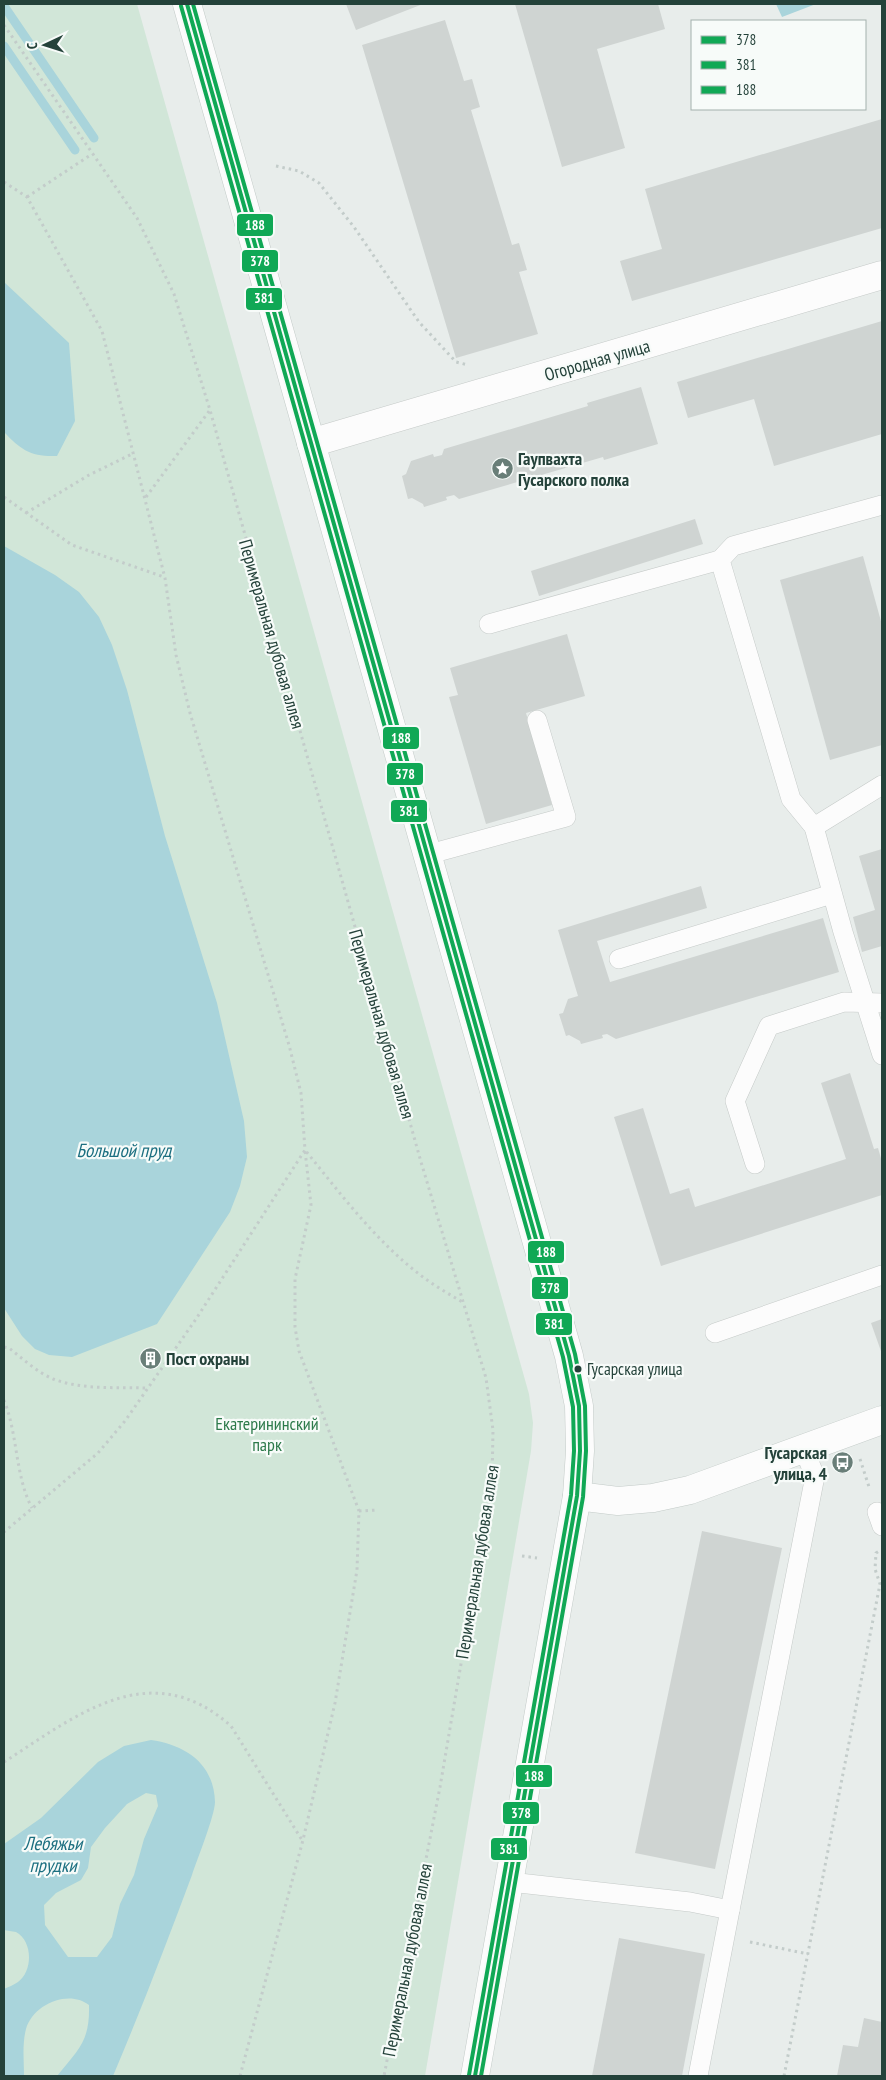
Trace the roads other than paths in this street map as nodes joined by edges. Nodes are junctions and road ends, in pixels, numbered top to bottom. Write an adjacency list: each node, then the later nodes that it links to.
1 (187, 4): 3 (main road)
2 (882, 275): 3 (main road, Огородная улица)
3 (311, 443): 10 (main road)
4 (882, 504): 5 (lane)
5 (720, 560): 6 (lane); 9 (lane)
6 (489, 624)
7 (537, 720): 10 (lane)
8 (882, 785): 9 (lane)
9 (814, 827): 11 (lane)
10 (426, 855): 20 (main road)
11 (832, 894): 12 (lane); 13 (lane)
12 (619, 959)
13 (874, 1003): 14 (lane); 15 (lane)
14 (882, 1055)
15 (755, 1164)
16 (882, 1275): 17 (lane)
17 (715, 1333)
18 (882, 1420): 19 (main road)
19 (804, 1450): 20 (main road); 22 (lane)
20 (577, 1496): 21 (main road)
21 (510, 1882): 22 (lane); 23 (main road)
22 (730, 1910): 24 (lane)
23 (475, 2076)
24 (698, 2076)

